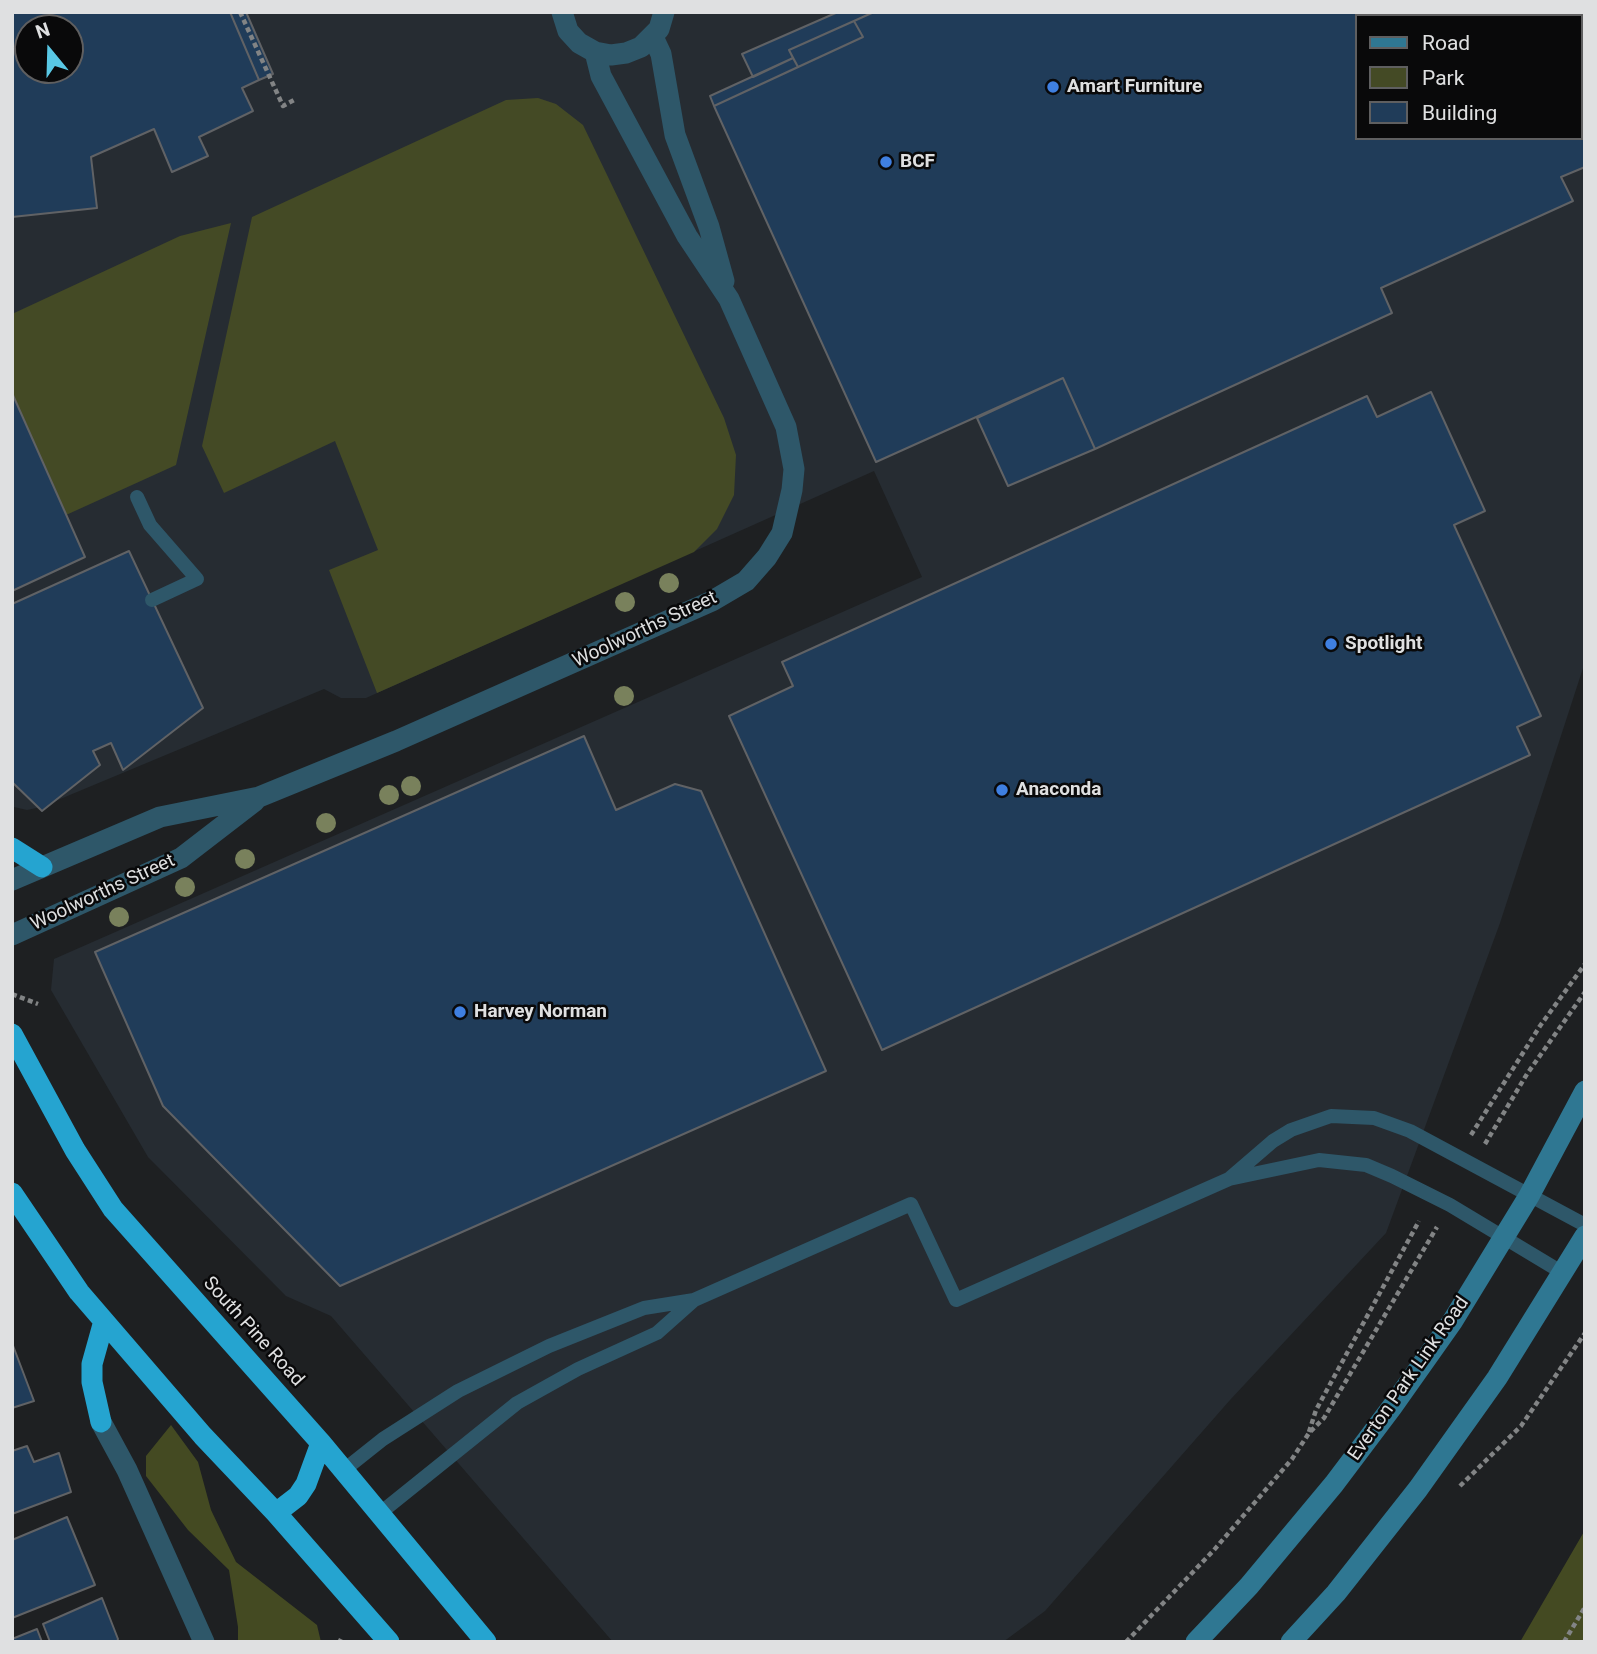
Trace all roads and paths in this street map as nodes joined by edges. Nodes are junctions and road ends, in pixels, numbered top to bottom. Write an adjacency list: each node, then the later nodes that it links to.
1 (240, 12): 6 (path)
2 (562, 12): 5 (street)
3 (664, 12): 4 (street)
4 (653, 37): 5 (street); 7 (street, Woolworths Street)
5 (595, 52): 7 (street, Woolworths Street)
6 (294, 100)
7 (729, 299): 10 (street, Woolworths Street)
8 (137, 497): 9 (lane)
9 (152, 600)
10 (259, 797): 12 (street, Woolworths Street); 14 (street, Woolworths Street)
11 (12, 848): 12 (highway)
12 (42, 867): 13 (street, Woolworths Street)
13 (12, 880)
14 (12, 936)
15 (1585, 964): 21 (path)
16 (1585, 992): 22 (path)
17 (12, 994): 18 (path)
18 (38, 1004)
19 (12, 1034): 37 (highway, South Pine Road)
20 (1585, 1091): 25 (main road, Everton Park Link Road)
21 (1469, 1138)
22 (1486, 1142)
23 (1229, 1179): 25 (lane); 29 (lane); 32 (lane)
24 (12, 1193): 33 (highway)
25 (1530, 1196): 27 (lane); 29 (main road, Everton Park Link Road)
26 (1419, 1221): 36 (path)
27 (1585, 1225)
28 (1585, 1236): 31 (main road)
29 (1503, 1238): 31 (lane); 47 (main road, Everton Park Link Road)
30 (1428, 1242): 36 (path)
31 (1563, 1273): 48 (main road)
32 (694, 1300): 38 (lane); 41 (lane)
33 (104, 1321): 35 (highway); 40 (highway)
34 (1585, 1333): 39 (path)
35 (101, 1422): 43 (street)
36 (1309, 1433): 46 (path)
37 (321, 1443): 38 (highway, South Pine Road); 40 (highway)
38 (344, 1470): 41 (highway, South Pine Road)
39 (1451, 1497)
40 (276, 1513): 44 (highway)
41 (379, 1514): 45 (highway, South Pine Road)
42 (1585, 1607): 49 (path)
43 (204, 1642)
44 (389, 1642)
45 (486, 1642)
46 (1126, 1642)
47 (1196, 1642)
48 (1291, 1642)
49 (1564, 1642)

